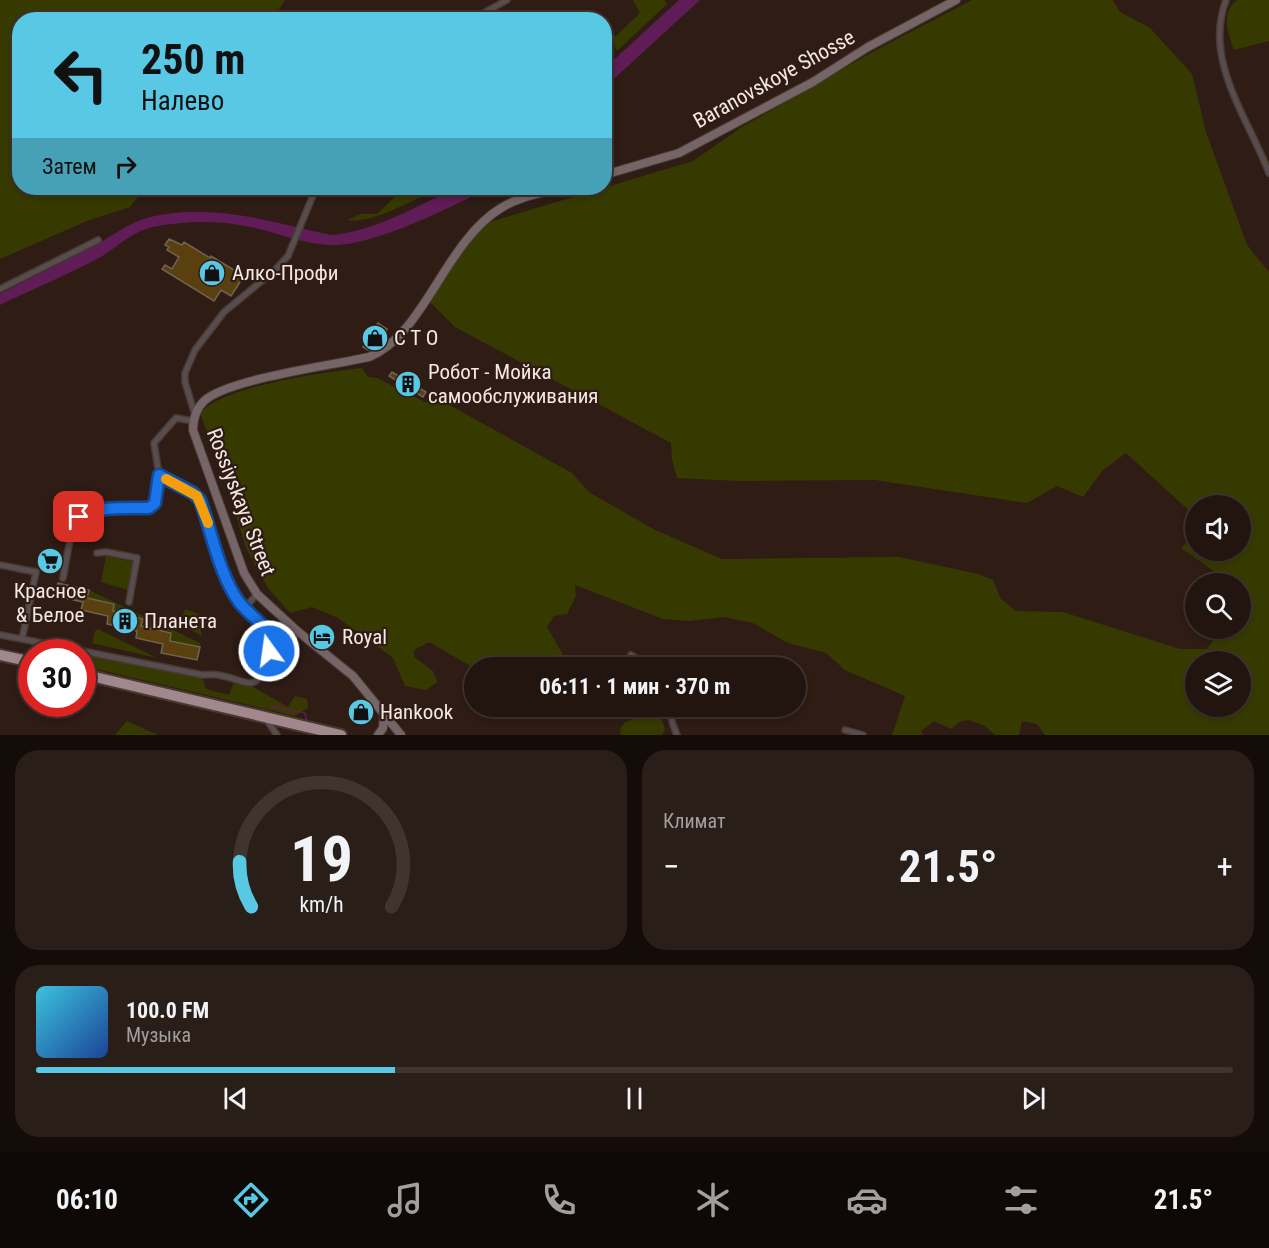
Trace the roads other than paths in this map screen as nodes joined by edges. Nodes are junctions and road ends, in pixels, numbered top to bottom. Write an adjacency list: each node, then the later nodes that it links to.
1 (507, 0): 4 (street)
2 (956, 0): 5 (main road, Baranovskoye Shosse)
3 (1226, 0): 6 (street)
4 (485, 12)
5 (612, 173)
6 (1269, 173)
7 (313, 195): 11 (street, Rossiyskaya Street)
8 (536, 195): 11 (main road)
9 (99, 240): 10 (street)
10 (0, 289)
11 (194, 418): 12 (street); 16 (main road, Rossiyskaya Street)
12 (159, 475): 15 (street); 18 (street)
13 (97, 553): 17 (street)
14 (0, 564): 20 (street)
15 (63, 579)
16 (257, 594): 18 (street); 27 (main road, Rossiyskaya Street)
17 (129, 602)
18 (245, 608): 21 (street)
19 (0, 634): 20 (street)
20 (22, 639)
21 (96, 654)
22 (631, 654): 24 (street)
23 (0, 655): 25 (highway)
24 (635, 657)
25 (18, 659)
26 (96, 677): 28 (highway)
27 (384, 715): 33 (main road); 34 (main road); 35 (main road); 36 (main road)
28 (265, 717): 31 (street); 32 (highway)
29 (672, 717): 37 (street)
30 (845, 729): 38 (street)
31 (278, 735)
32 (341, 735)
33 (378, 735)
34 (387, 735)
35 (395, 735)
36 (401, 735)
37 (677, 735)
38 (863, 735)

